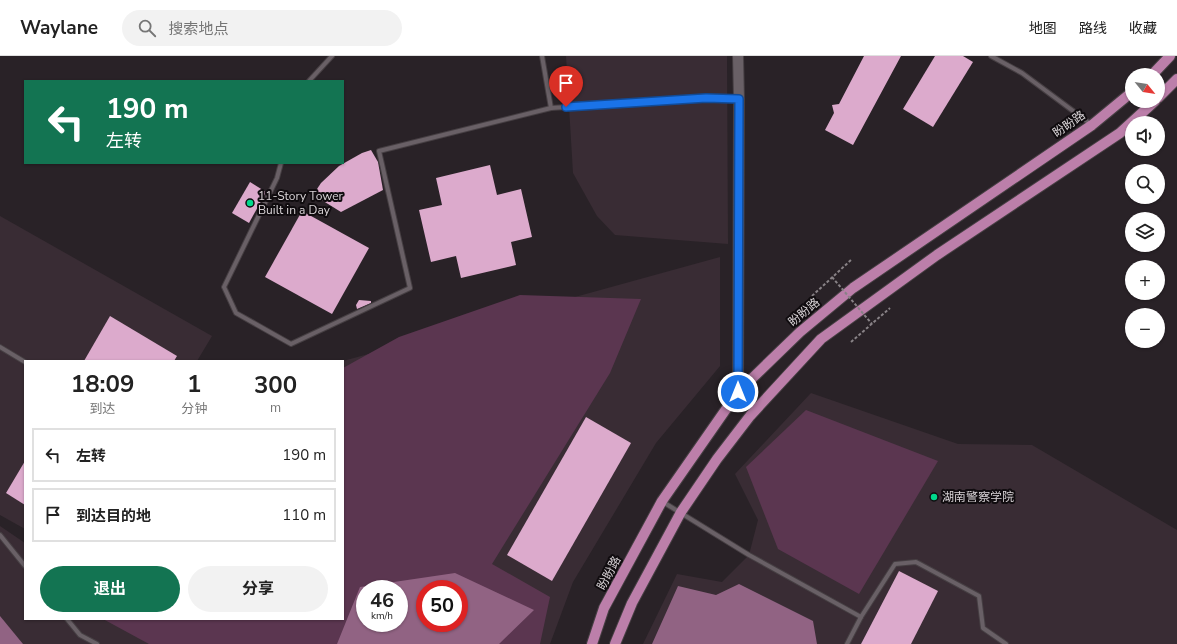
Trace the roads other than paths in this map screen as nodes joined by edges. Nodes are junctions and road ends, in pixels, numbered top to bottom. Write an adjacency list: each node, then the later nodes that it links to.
1 (332, 56): 8 (lane)
2 (542, 56): 12 (lane)
3 (738, 56): 11 (main road)
4 (991, 56): 14 (lane)
5 (1170, 56): 6 (main road)
6 (1159, 68)
7 (1177, 79): 9 (main road)
8 (310, 80)
9 (1165, 91)
10 (1125, 98): 14 (main road, 盼盼路)
11 (739, 99): 12 (lane); 18 (main road)
12 (551, 108): 15 (lane)
13 (1147, 108): 20 (main road)
14 (1092, 125): 18 (main road, 盼盼路)
15 (281, 164)
16 (0, 347): 17 (lane)
17 (24, 361)
18 (738, 392): 19 (main road, 盼盼路)
19 (662, 501): 20 (lane); 26 (main road, 盼盼路)
20 (681, 512): 23 (lane); 27 (main road)
21 (0, 535): 22 (lane)
22 (24, 565)
23 (861, 617): 28 (lane); 29 (lane)
24 (68, 620): 25 (lane)
25 (97, 644)
26 (592, 644)
27 (615, 644)
28 (847, 644)
29 (1006, 644)

